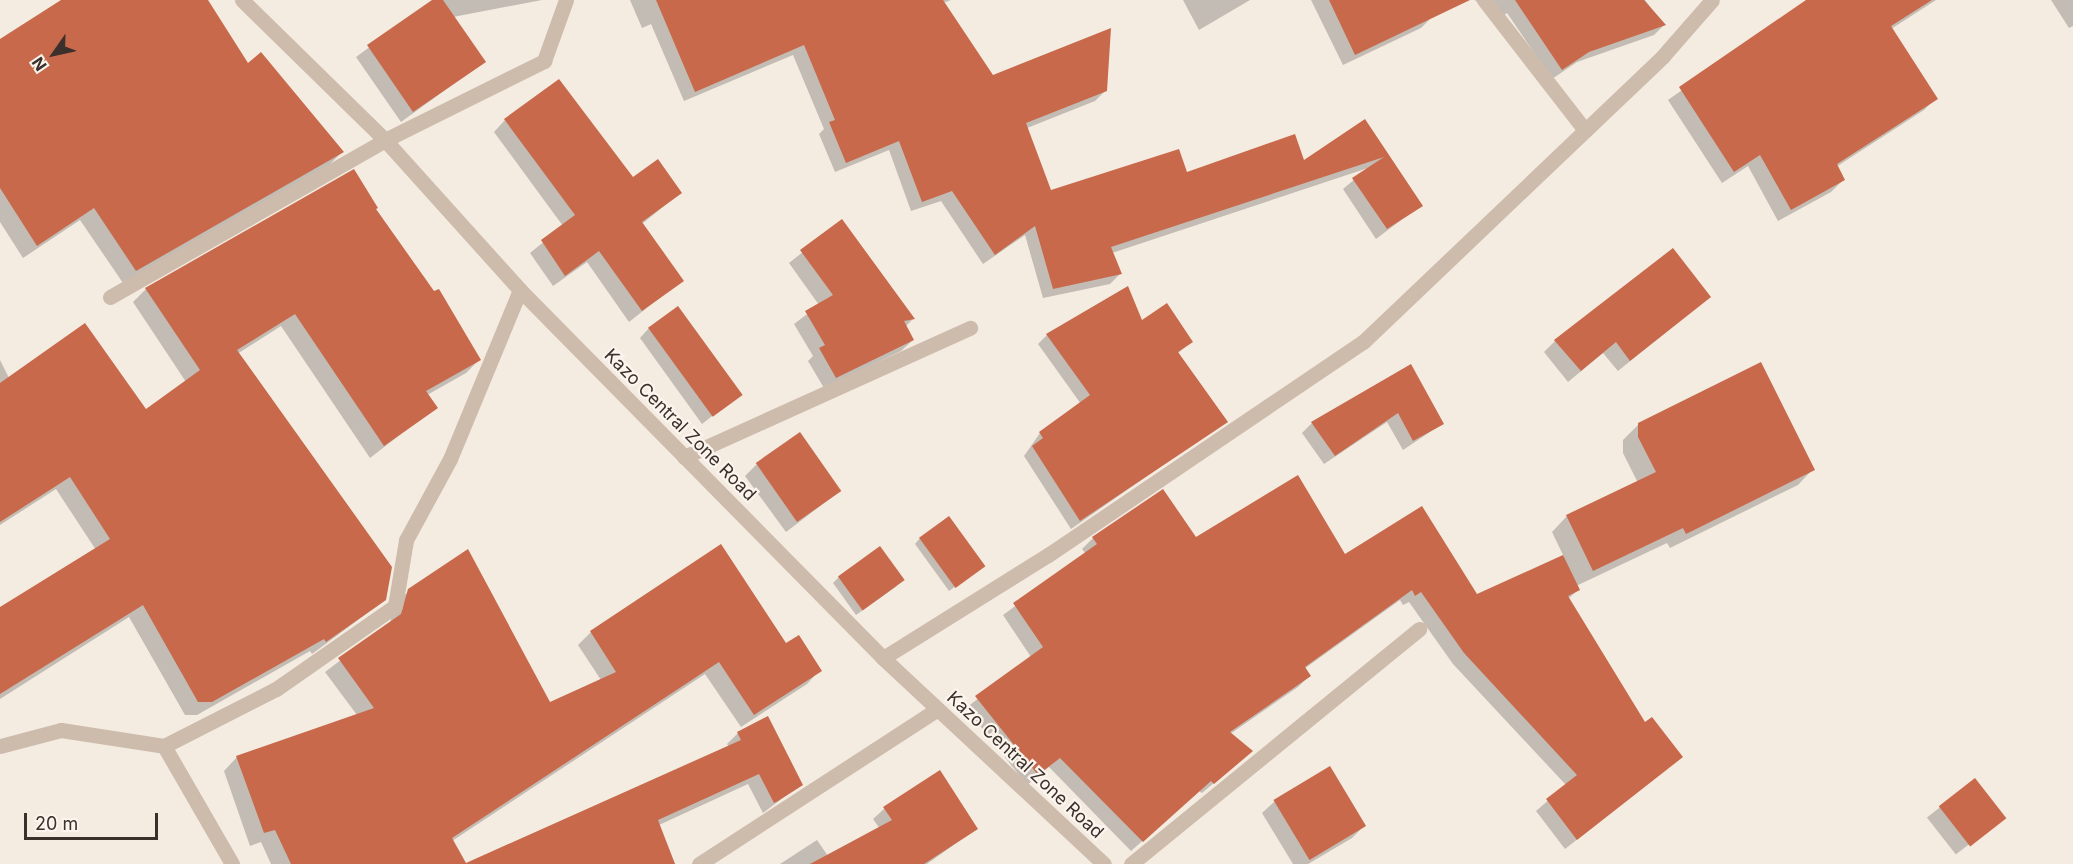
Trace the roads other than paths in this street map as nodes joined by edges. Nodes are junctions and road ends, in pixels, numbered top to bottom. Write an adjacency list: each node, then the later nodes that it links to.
1 (242, 0): 6 (street, Kazo Central Zone Road)
2 (566, 0): 6 (street)
3 (1484, 0): 5 (street)
4 (1712, 0): 5 (street)
5 (1585, 130): 12 (street)
6 (385, 140): 7 (street, Kazo Central Zone Road); 8 (street)
7 (520, 290): 10 (street, Kazo Central Zone Road); 15 (street)
8 (110, 297)
9 (970, 327): 10 (street)
10 (684, 457): 12 (street, Kazo Central Zone Road)
11 (1419, 629): 19 (street)
12 (883, 658): 13 (street, Kazo Central Zone Road)
13 (936, 710): 17 (street); 18 (street, Kazo Central Zone Road)
14 (0, 746): 15 (street)
15 (164, 746): 16 (street)
16 (232, 864)
17 (699, 864)
18 (1104, 864)
19 (1131, 864)

